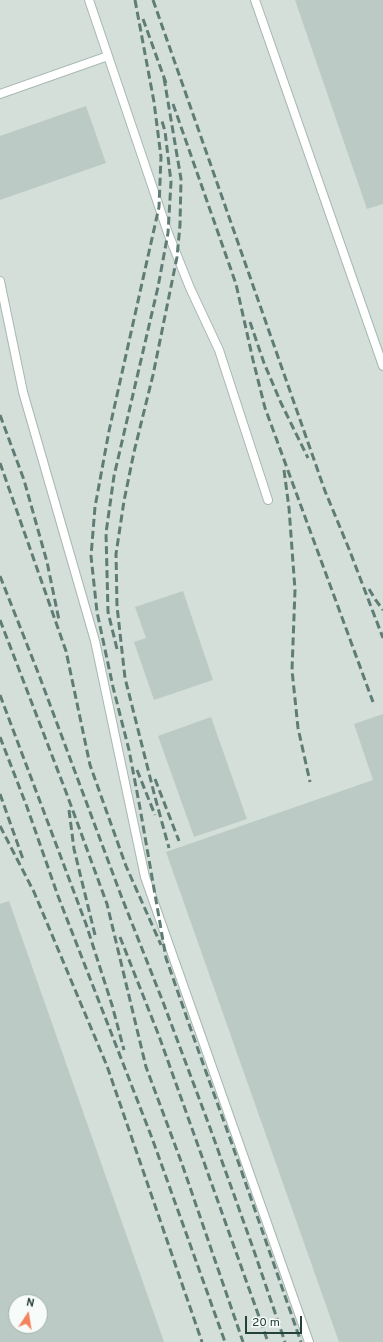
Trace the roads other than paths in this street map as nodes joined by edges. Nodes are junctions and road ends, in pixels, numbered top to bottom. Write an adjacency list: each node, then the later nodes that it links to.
1 (89, 0): 3 (lane)
2 (255, 0): 6 (lane)
3 (108, 56): 4 (lane); 7 (lane)
4 (0, 94)
5 (0, 281): 8 (lane)
6 (383, 366)
7 (268, 500)
8 (309, 1342)

